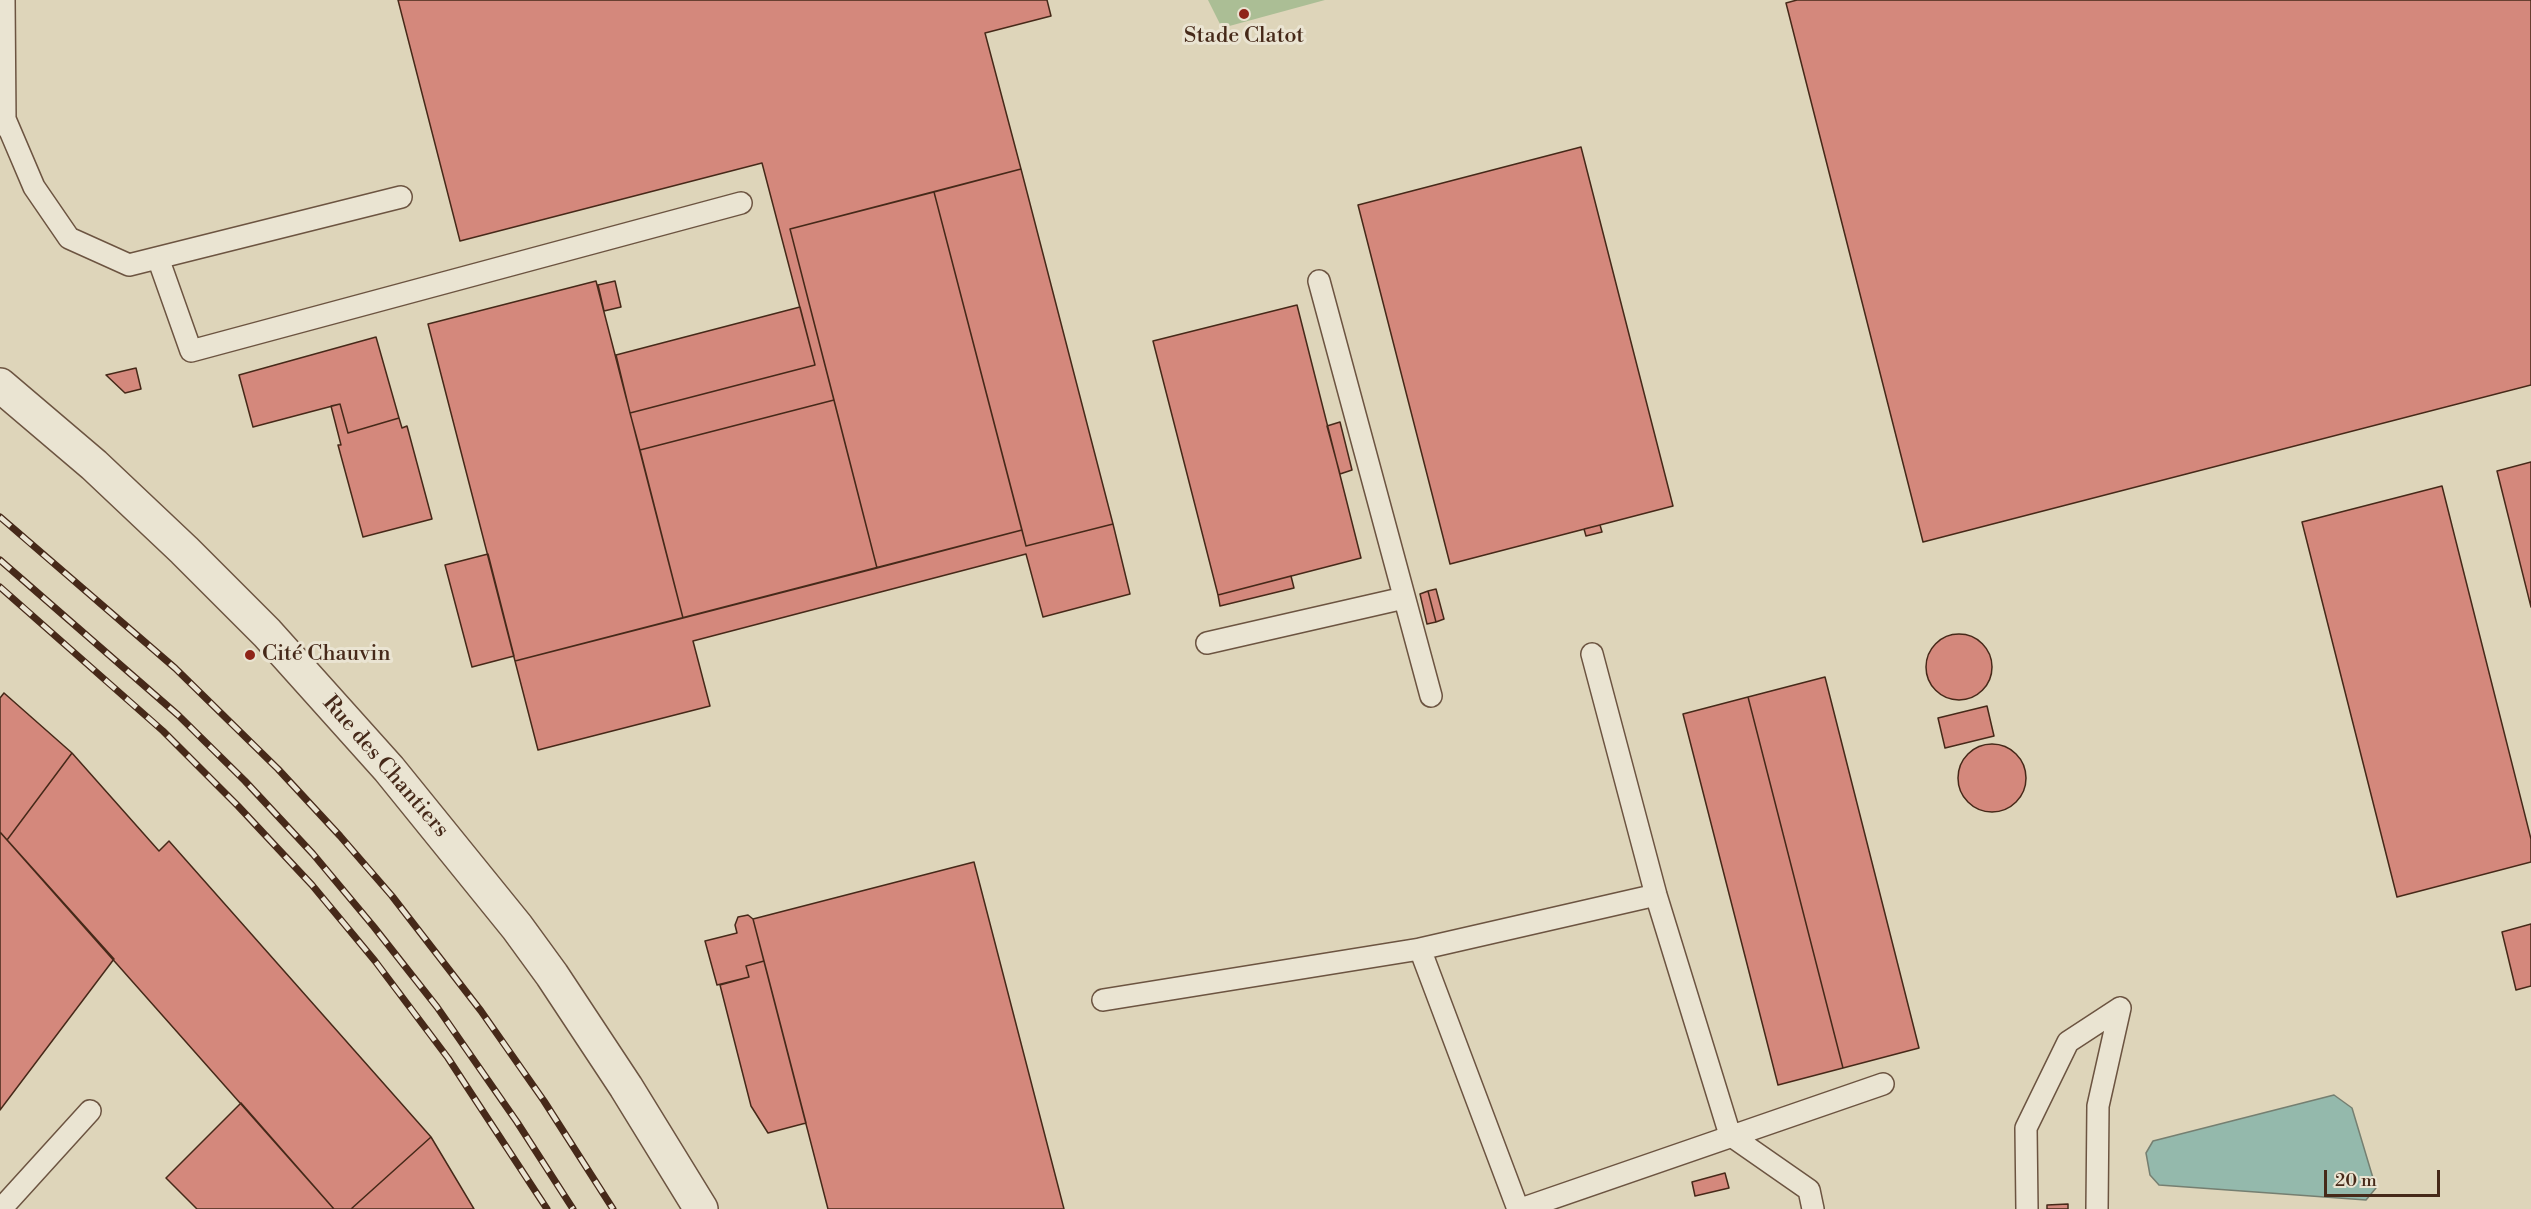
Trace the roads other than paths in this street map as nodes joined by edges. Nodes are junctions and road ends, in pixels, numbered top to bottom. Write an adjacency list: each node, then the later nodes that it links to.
1 (4, 0): 2 (lane)
2 (2, 122): 5 (lane)
3 (401, 197): 5 (lane)
4 (741, 202): 5 (lane)
5 (158, 258)
6 (1319, 281): 8 (lane)
7 (0, 385): 19 (street, Rue des Chantiers)
8 (1404, 598): 9 (lane); 11 (lane)
9 (1207, 643)
10 (1592, 654): 12 (lane)
11 (1431, 696)
12 (1656, 896): 13 (lane); 17 (lane)
13 (1419, 949): 14 (lane); 20 (lane)
14 (1103, 1000)
15 (1883, 1084): 17 (lane)
16 (90, 1110): 18 (lane)
17 (1730, 1135): 20 (lane); 21 (lane)
18 (1, 1209)
19 (701, 1209)
20 (1519, 1209)
21 (1813, 1209)
22 (2027, 1209): 23 (lane)
23 (2097, 1209)

